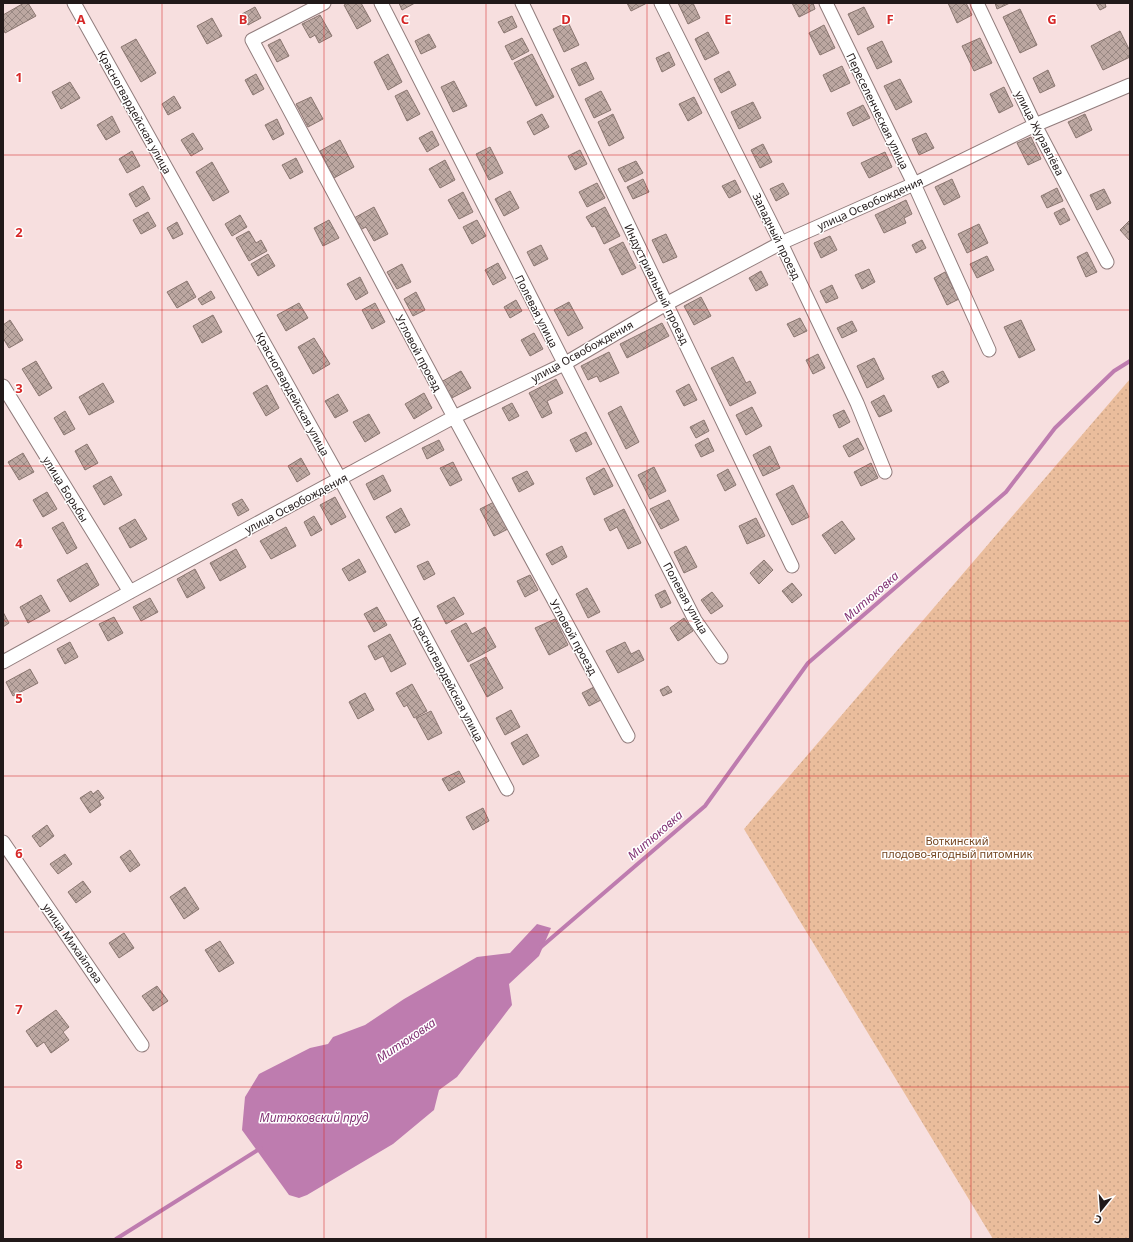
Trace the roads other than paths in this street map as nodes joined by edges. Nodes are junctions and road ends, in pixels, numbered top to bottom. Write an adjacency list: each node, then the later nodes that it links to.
1 (74, 3): 19 (street, Красногвардейская улица)
2 (324, 3): 17 (street, Угловой проезд)
3 (381, 3): 15 (street, Полевая улица)
4 (522, 3): 13 (street, Индустриальный проезд)
5 (661, 3): 11 (street, Западный проезд)
6 (826, 3): 10 (street, Переселенческая улица)
7 (977, 3): 9 (street, улица Журавлёва)
8 (1130, 85): 9 (street, улица Освобождения)
9 (1035, 126): 10 (street, улица Освобождения); 12 (street, улица Журавлёва)
10 (914, 184): 11 (street, улица Освобождения); 14 (street, Переселенческая улица)
11 (781, 243): 13 (street, улица Освобождения); 18 (street, Западный проезд)
12 (1107, 262)
13 (666, 304): 15 (street, улица Освобождения); 20 (street, Индустриальный проезд)
14 (990, 350)
15 (564, 364): 17 (street, улица Освобождения); 22 (street, Полевая улица)
16 (3, 386): 21 (street, улица Борьбы)
17 (454, 417): 19 (street, улица Освобождения); 24 (street, Угловой проезд)
18 (885, 472)
19 (340, 479): 21 (street, улица Освобождения); 25 (street, Красногвардейская улица)
20 (792, 566)
21 (130, 592): 23 (street, улица Освобождения)
22 (721, 657)
23 (3, 662)
24 (628, 736)
25 (507, 789)
26 (3, 842): 27 (street, улица Михайлова)
27 (142, 1045)

